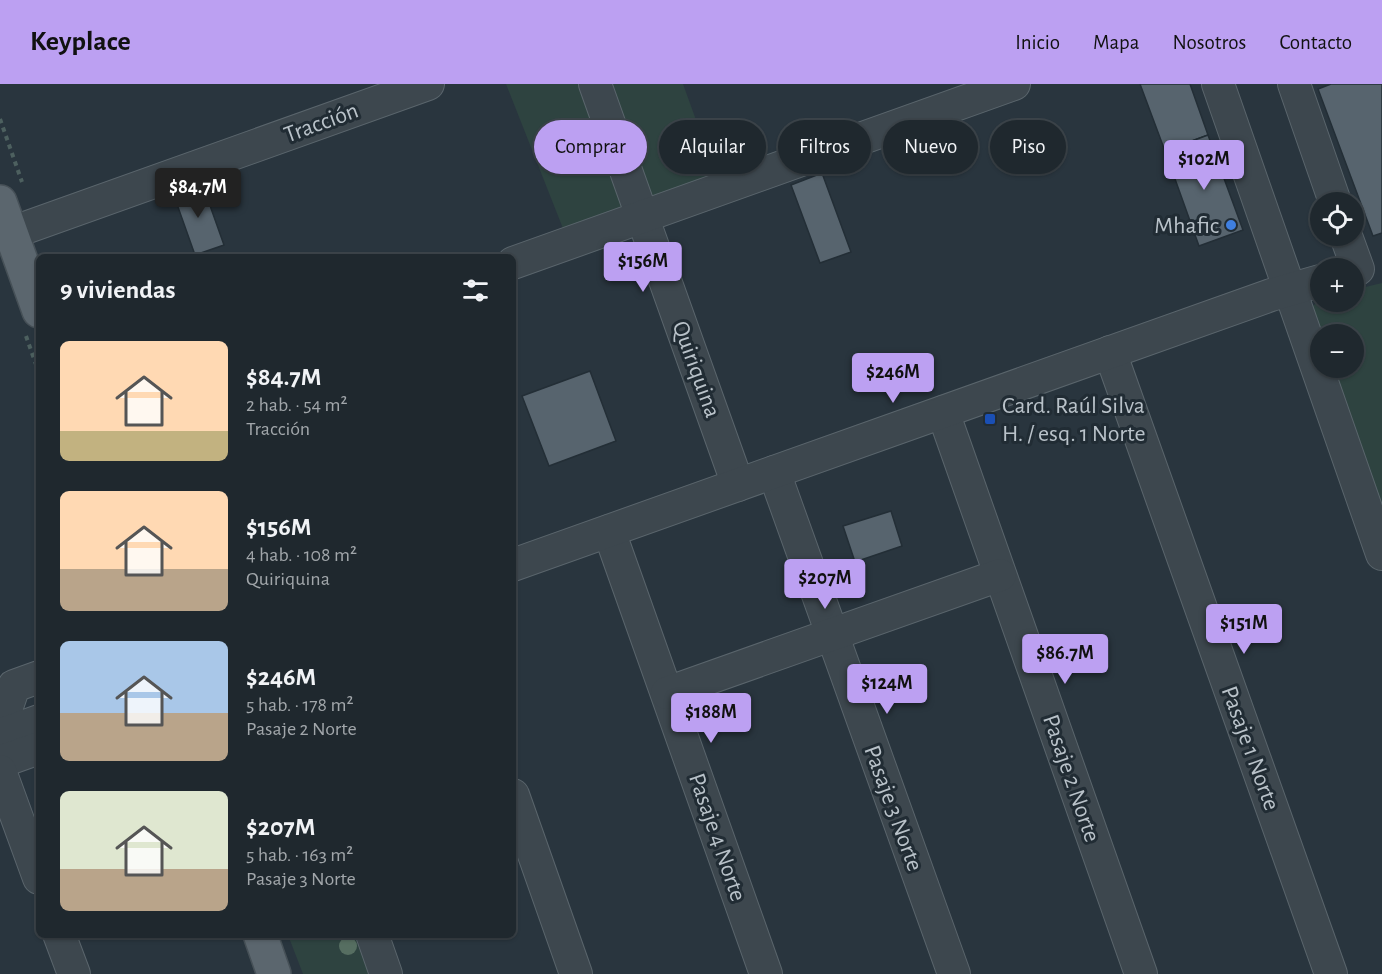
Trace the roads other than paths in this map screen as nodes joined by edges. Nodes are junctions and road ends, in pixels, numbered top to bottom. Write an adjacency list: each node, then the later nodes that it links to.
1 (428, 84): 9 (street, Tracción)
2 (595, 84): 8 (street, Quiriquina)
3 (1014, 84): 8 (street)
4 (1294, 84): 6 (street)
5 (1222, 85): 12 (street)
6 (1332, 192)
7 (0, 202): 9 (main road)
8 (643, 217): 10 (street); 17 (street, Quiriquina)
9 (11, 233): 13 (main road)
10 (516, 262)
11 (1310, 284): 12 (street)
12 (1289, 289): 14 (street); 19 (street)
13 (36, 303)
14 (1110, 352): 15 (street); 43 (street, Pasaje 1 Norte)
15 (943, 412): 16 (street); 21 (street, Pasaje 2 Norte)
16 (774, 472): 17 (street); 22 (street, Pasaje 3 Norte)
17 (738, 485): 18 (street)
18 (609, 531): 20 (street); 24 (street, Pasaje 4 Norte)
19 (1382, 554)
20 (516, 564)
21 (1000, 575): 22 (street); 42 (street, Pasaje 2 Norte)
22 (832, 634): 24 (street); 41 (street, Pasaje 3 Norte)
23 (36, 678): 26 (street)
24 (667, 693): 40 (street, Pasaje 4 Norte)
25 (36, 722): 27 (street)
26 (0, 727)
27 (0, 735)
28 (36, 749): 29 (street)
29 (0, 762)
30 (0, 771): 32 (street)
31 (516, 804): 39 (street)
32 (36, 870)
33 (60, 938): 36 (street)
34 (261, 938): 37 (main road)
35 (373, 938): 38 (street)
36 (74, 974)
37 (274, 974)
38 (386, 974)
39 (576, 974)
40 (766, 974)
41 (954, 974)
42 (1141, 974)
43 (1331, 974)

